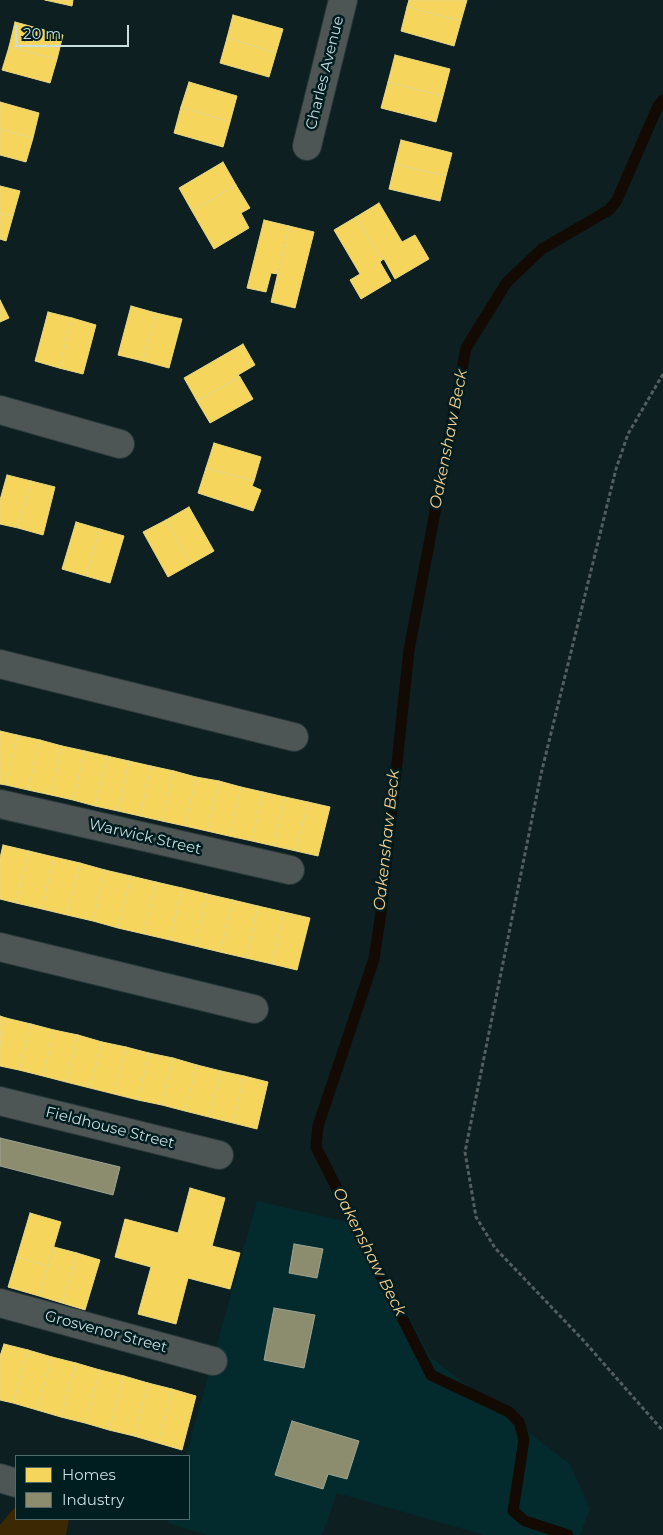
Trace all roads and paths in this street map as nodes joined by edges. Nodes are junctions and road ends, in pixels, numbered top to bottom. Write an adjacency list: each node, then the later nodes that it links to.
1 (343, 0): 2 (street, Charles Avenue)
2 (307, 146)
3 (663, 374): 16 (path)
4 (0, 410): 5 (street)
5 (120, 444)
6 (0, 664): 7 (street)
7 (294, 737)
8 (0, 804): 9 (street, Warwick Street)
9 (290, 870)
10 (0, 947): 11 (street)
11 (254, 1009)
12 (0, 1100): 13 (street, Fieldhouse Street)
13 (219, 1155)
14 (0, 1303): 15 (street, Grosvenor Street)
15 (213, 1361)
16 (663, 1431)
17 (0, 1478): 18 (street)
18 (15, 1482)

